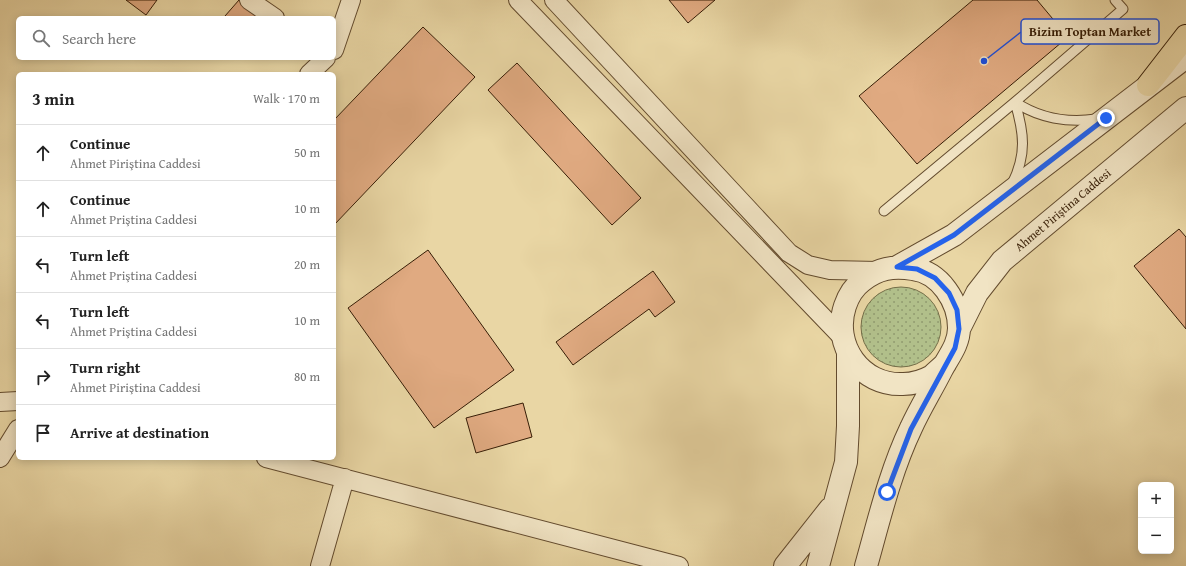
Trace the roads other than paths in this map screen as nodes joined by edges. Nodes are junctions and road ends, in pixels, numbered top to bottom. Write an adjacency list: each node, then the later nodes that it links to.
1 (249, 0): 6 (street)
2 (352, 0): 8 (street)
3 (518, 0): 20 (street)
4 (554, 0): 18 (street)
5 (1115, 0): 13 (lane)
6 (272, 16)
7 (1186, 36): 12 (highway)
8 (336, 44)
9 (1186, 57): 12 (street)
10 (324, 60): 11 (street)
11 (311, 72)
12 (1148, 85): 15 (street)
13 (1015, 102): 15 (lane); 16 (lane); 17 (lane)
14 (1186, 108): 19 (street, Ahmet Piriştina Caddesi)
15 (1106, 118): 16 (street)
16 (1006, 195): 18 (street)
17 (884, 211)
18 (888, 269): 19 (street); 20 (street)
19 (959, 329): 21 (street)
20 (846, 346): 21 (street); 28 (street)
21 (945, 364): 33 (street)
22 (16, 401): 23 (street)
23 (0, 402)
24 (16, 432): 25 (street)
25 (0, 458)
26 (274, 460): 27 (street)
27 (345, 478): 29 (street); 30 (street)
28 (835, 504): 31 (street); 32 (street)
29 (320, 566)
30 (679, 566)
31 (785, 566)
32 (818, 566)
33 (866, 566)

